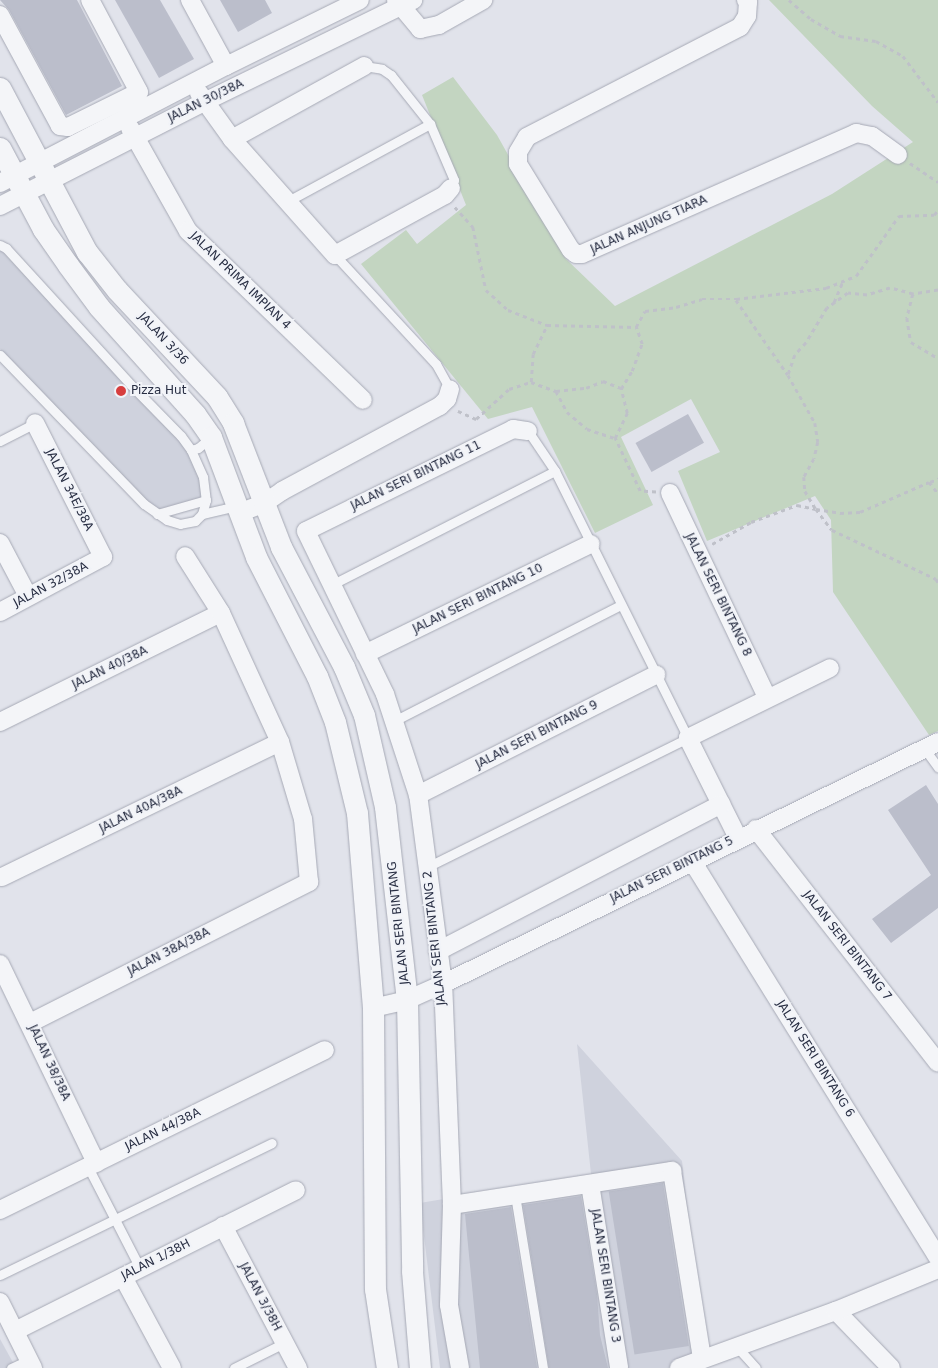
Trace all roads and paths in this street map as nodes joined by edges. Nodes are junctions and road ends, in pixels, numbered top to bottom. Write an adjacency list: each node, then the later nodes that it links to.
1 (90, 0): 13 (street)
2 (190, 0): 9 (street)
3 (483, 0): 7 (street)
4 (746, 0): 22 (street, JALAN ANJUNG TIARA)
5 (789, 0): 15 (path)
6 (353, 2): 9 (street, JALAN 30/38A)
7 (403, 2): 14 (street, JALAN 30/38A)
8 (0, 15): 13 (street)
9 (226, 66): 11 (street, JALAN 30/38A)
10 (364, 66): 18 (lane); 20 (street)
11 (194, 84): 14 (street); 16 (street, JALAN 30/38A)
12 (0, 88): 23 (street, JALAN 3/36)
13 (139, 92): 16 (street)
14 (204, 102): 19 (street, JALAN 30/38A); 20 (street)
15 (938, 102)
16 (147, 108): 17 (street, JALAN 30/38A)
17 (125, 119): 19 (street, JALAN PRIMA IMPIAN 4); 23 (street, JALAN 30/38A)
18 (430, 124): 26 (lane); 27 (lane)
19 (135, 137): 23 (street, JALAN 30/38A); 47 (street, JALAN PRIMA IMPIAN 4)
20 (232, 139): 27 (street)
21 (0, 148): 25 (street, JALAN 3/36)
22 (898, 155): 24 (path)
23 (45, 171): 25 (street, JALAN 30/38A); 39 (street, JALAN 3/36)
24 (938, 182)
25 (13, 184): 28 (street, JALAN 30/38A); 39 (street, JALAN 3/36)
26 (448, 191): 31 (street); 37 (path)
27 (288, 201): 31 (street)
28 (0, 206)
29 (938, 210): 32 (path)
30 (0, 245): 53 (lane)
31 (335, 255): 46 (lane)
32 (843, 282): 35 (path); 36 (path)
33 (938, 290): 34 (path)
34 (913, 294): 36 (path); 41 (path)
35 (736, 299): 38 (path); 42 (path)
36 (834, 303): 42 (path)
37 (547, 325): 38 (path); 43 (path)
38 (636, 327): 44 (path)
39 (156, 351): 50 (street, JALAN 3/36); 60 (street, JALAN 3/36)
40 (0, 355): 63 (lane)
41 (938, 358)
42 (788, 375): 62 (path)
43 (531, 382): 45 (path); 46 (path)
44 (621, 389): 45 (path); 51 (path)
45 (556, 391): 51 (path)
46 (448, 394): 60 (street)
47 (363, 400)
48 (35, 423): 52 (lane); 70 (street, JALAN 34E/38A)
49 (528, 431): 54 (lane); 65 (street, JALAN SERI BINTANG 11)
50 (211, 437): 53 (lane); 61 (street, JALAN 3/36)
51 (615, 438): 57 (path)
52 (0, 441)
53 (191, 450): 59 (lane)
54 (555, 472): 67 (lane); 72 (lane)
55 (938, 479): 56 (path)
56 (929, 482): 58 (path); 62 (path)
57 (670, 493): 68 (street, JALAN SERI BINTANG 8)
58 (938, 493)
59 (206, 500): 63 (lane); 64 (lane)
60 (264, 504): 61 (street); 97 (street, JALAN SERI BINTANG)
61 (238, 509): 64 (lane); 98 (street)
62 (816, 509): 68 (path); 71 (path)
63 (157, 514): 64 (lane)
64 (202, 514)
65 (306, 531): 72 (street, JALAN SERI BINTANG 2)
66 (0, 543): 73 (street)
67 (591, 544): 74 (lane); 77 (street, JALAN SERI BINTANG 10)
68 (697, 552): 80 (street, JALAN SERI BINTANG 8)
69 (186, 556): 76 (street)
70 (103, 557): 73 (street, JALAN 32/38A)
71 (938, 582)
72 (333, 584): 77 (street, JALAN SERI BINTANG 2)
73 (28, 596): 75 (street, JALAN 32/38A)
74 (622, 605): 79 (lane); 81 (lane)
75 (0, 612)
76 (221, 613): 82 (street, JALAN 40/38A); 84 (street)
77 (366, 654): 81 (street, JALAN SERI BINTANG 2)
78 (830, 668): 80 (street)
79 (656, 675): 83 (lane); 87 (street, JALAN SERI BINTANG 9)
80 (767, 698): 83 (street)
81 (394, 721): 87 (street, JALAN SERI BINTANG 2)
82 (0, 722)
83 (688, 738): 88 (street); 92 (lane)
84 (280, 742): 93 (street, JALAN 40A/38A); 99 (street, JALAN 38A/38A)
85 (931, 745): 86 (lane); 89 (street, JALAN SERI BINTANG 5)
86 (938, 767)
87 (418, 795): 92 (street, JALAN SERI BINTANG 2)
88 (721, 804): 90 (street); 94 (street)
89 (756, 829): 90 (street, JALAN SERI BINTANG 5); 101 (street, JALAN SERI BINTANG 7)
90 (738, 838): 91 (street, JALAN SERI BINTANG 5)
91 (692, 861): 96 (street, JALAN SERI BINTANG 5); 111 (street, JALAN SERI BINTANG 6)
92 (427, 867): 94 (street, JALAN SERI BINTANG 2)
93 (2, 877)
94 (438, 951): 96 (street, JALAN SERI BINTANG 2)
95 (0, 964): 99 (street, JALAN 38/38A)
96 (442, 984): 97 (street, JALAN SERI BINTANG 5); 107 (street, JALAN SERI BINTANG 2)
97 (407, 1000): 98 (street, JALAN SERI BINTANG 5); 128 (street, JALAN SERI BINTANG)
98 (373, 1008): 127 (street)
99 (30, 1023): 103 (street, JALAN 38/38A)
100 (325, 1050): 103 (street, JALAN 44/38A)
101 (938, 1062)
102 (272, 1143): 109 (lane)
103 (92, 1165): 108 (street, JALAN 44/38A); 109 (lane)
104 (590, 1184): 106 (street); 121 (street); 131 (street, JALAN SERI BINTANG 3)
105 (296, 1190): 110 (street, JALAN 1/38H)
106 (515, 1195): 107 (street); 130 (lane)
107 (452, 1204): 129 (street, JALAN SERI BINTANG 2)
108 (0, 1210)
109 (116, 1220): 112 (lane); 114 (lane)
110 (223, 1226): 112 (street, JALAN 1/38H); 119 (street, JALAN 3/38H)
111 (938, 1257)
112 (140, 1268): 115 (street, JALAN 1/38H)
113 (938, 1268): 117 (street)
114 (0, 1275)
115 (123, 1277): 118 (street, JALAN 1/38H); 124 (street)
116 (0, 1302): 118 (street)
117 (836, 1311): 120 (street); 134 (street)
118 (16, 1331): 122 (street)
119 (284, 1343): 125 (lane); 126 (street, JALAN 3/38H)
120 (737, 1347): 121 (street); 133 (lane)
121 (702, 1360): 132 (street)
122 (31, 1364): 123 (lane)
123 (11, 1368)
124 (172, 1368)
125 (234, 1368)
126 (298, 1368)
127 (388, 1368)
128 (420, 1368)
129 (460, 1368)
130 (543, 1368)
131 (619, 1368)
132 (679, 1368)
133 (756, 1368)
134 (892, 1368)

